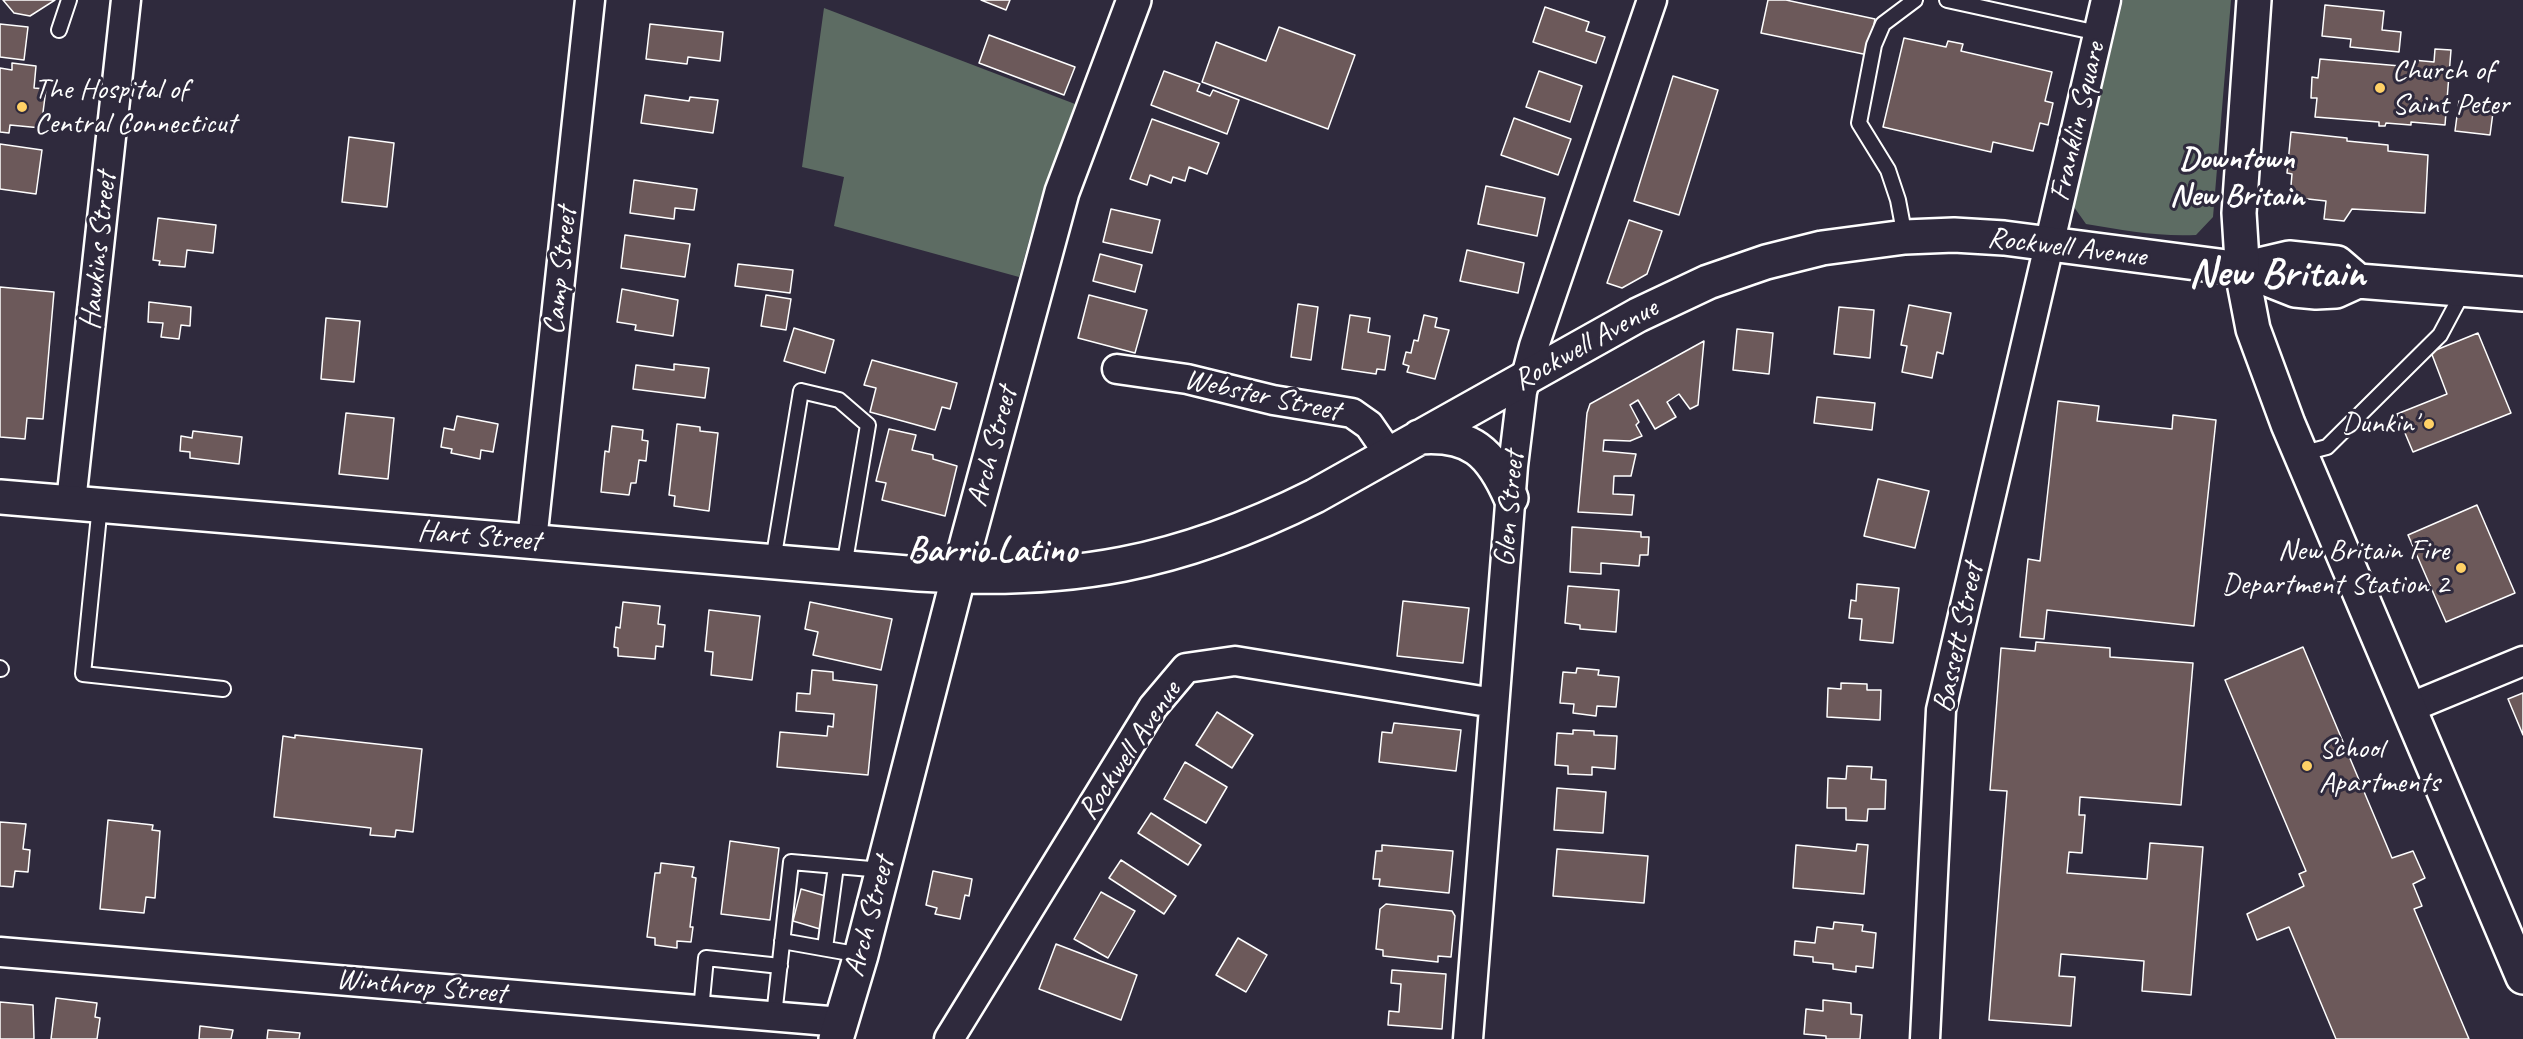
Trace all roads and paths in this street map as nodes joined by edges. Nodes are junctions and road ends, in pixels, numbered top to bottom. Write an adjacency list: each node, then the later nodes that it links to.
1 (69, 0): 10 (lane)
2 (126, 0): 24 (street, Hawkins Street)
3 (590, 0): 25 (street, Camp Street)
4 (1134, 0): 28 (street, Arch Street)
5 (1652, 0): 18 (street, Glen Street)
6 (1915, 0): 12 (lane)
7 (1947, 0): 11 (lane)
8 (2106, 0): 11 (street, Franklin Square)
9 (2254, 0): 14 (street)
10 (59, 30)
11 (2098, 33): 13 (street, Franklin Square)
12 (1905, 237): 13 (street, Rockwell Avenue); 18 (street, Rockwell Avenue)
13 (2049, 245): 14 (street, Rockwell Avenue); 46 (street, Bassett Street)
14 (2242, 269): 15 (street, Rockwell Avenue); 21 (street)
15 (2464, 290): 16 (street); 21 (lane)
16 (2523, 294)
17 (1117, 369): 20 (street, Webster Street)
18 (1525, 378): 19 (street, Rockwell Avenue); 23 (street, Glen Street)
19 (1419, 437): 20 (street, Rockwell Avenue); 23 (street)
20 (1389, 454): 28 (street, Rockwell Avenue)
21 (2300, 454): 32 (street)
22 (0, 496): 24 (street, Hart Street)
23 (1510, 498): 31 (street, Glen Street)
24 (86, 504): 25 (street, Hart Street); 30 (lane)
25 (532, 541): 26 (street, Hart Street)
26 (773, 561): 27 (street, Hart Street); 27 (lane)
27 (844, 567): 28 (street, Hart Street)
28 (958, 576): 34 (street, Arch Street)
29 (2523, 661): 32 (street)
30 (223, 689)
31 (1494, 704): 44 (street, Rockwell Avenue); 45 (street, Glen Street)
32 (2409, 708): 40 (street)
33 (836, 866): 34 (lane); 35 (lane); 36 (lane)
34 (882, 870): 38 (street, Arch Street)
35 (782, 941): 36 (lane); 39 (lane)
36 (825, 948): 38 (lane)
37 (0, 952): 41 (street, Winthrop Street)
38 (861, 955): 43 (street, Arch Street)
39 (780, 966): 41 (lane); 42 (lane)
40 (2523, 977)
41 (701, 1010): 42 (street, Winthrop Street)
42 (774, 1016): 43 (street, Winthrop Street)
43 (839, 1030)
44 (949, 1039)
45 (1468, 1039)
46 (1925, 1039)

